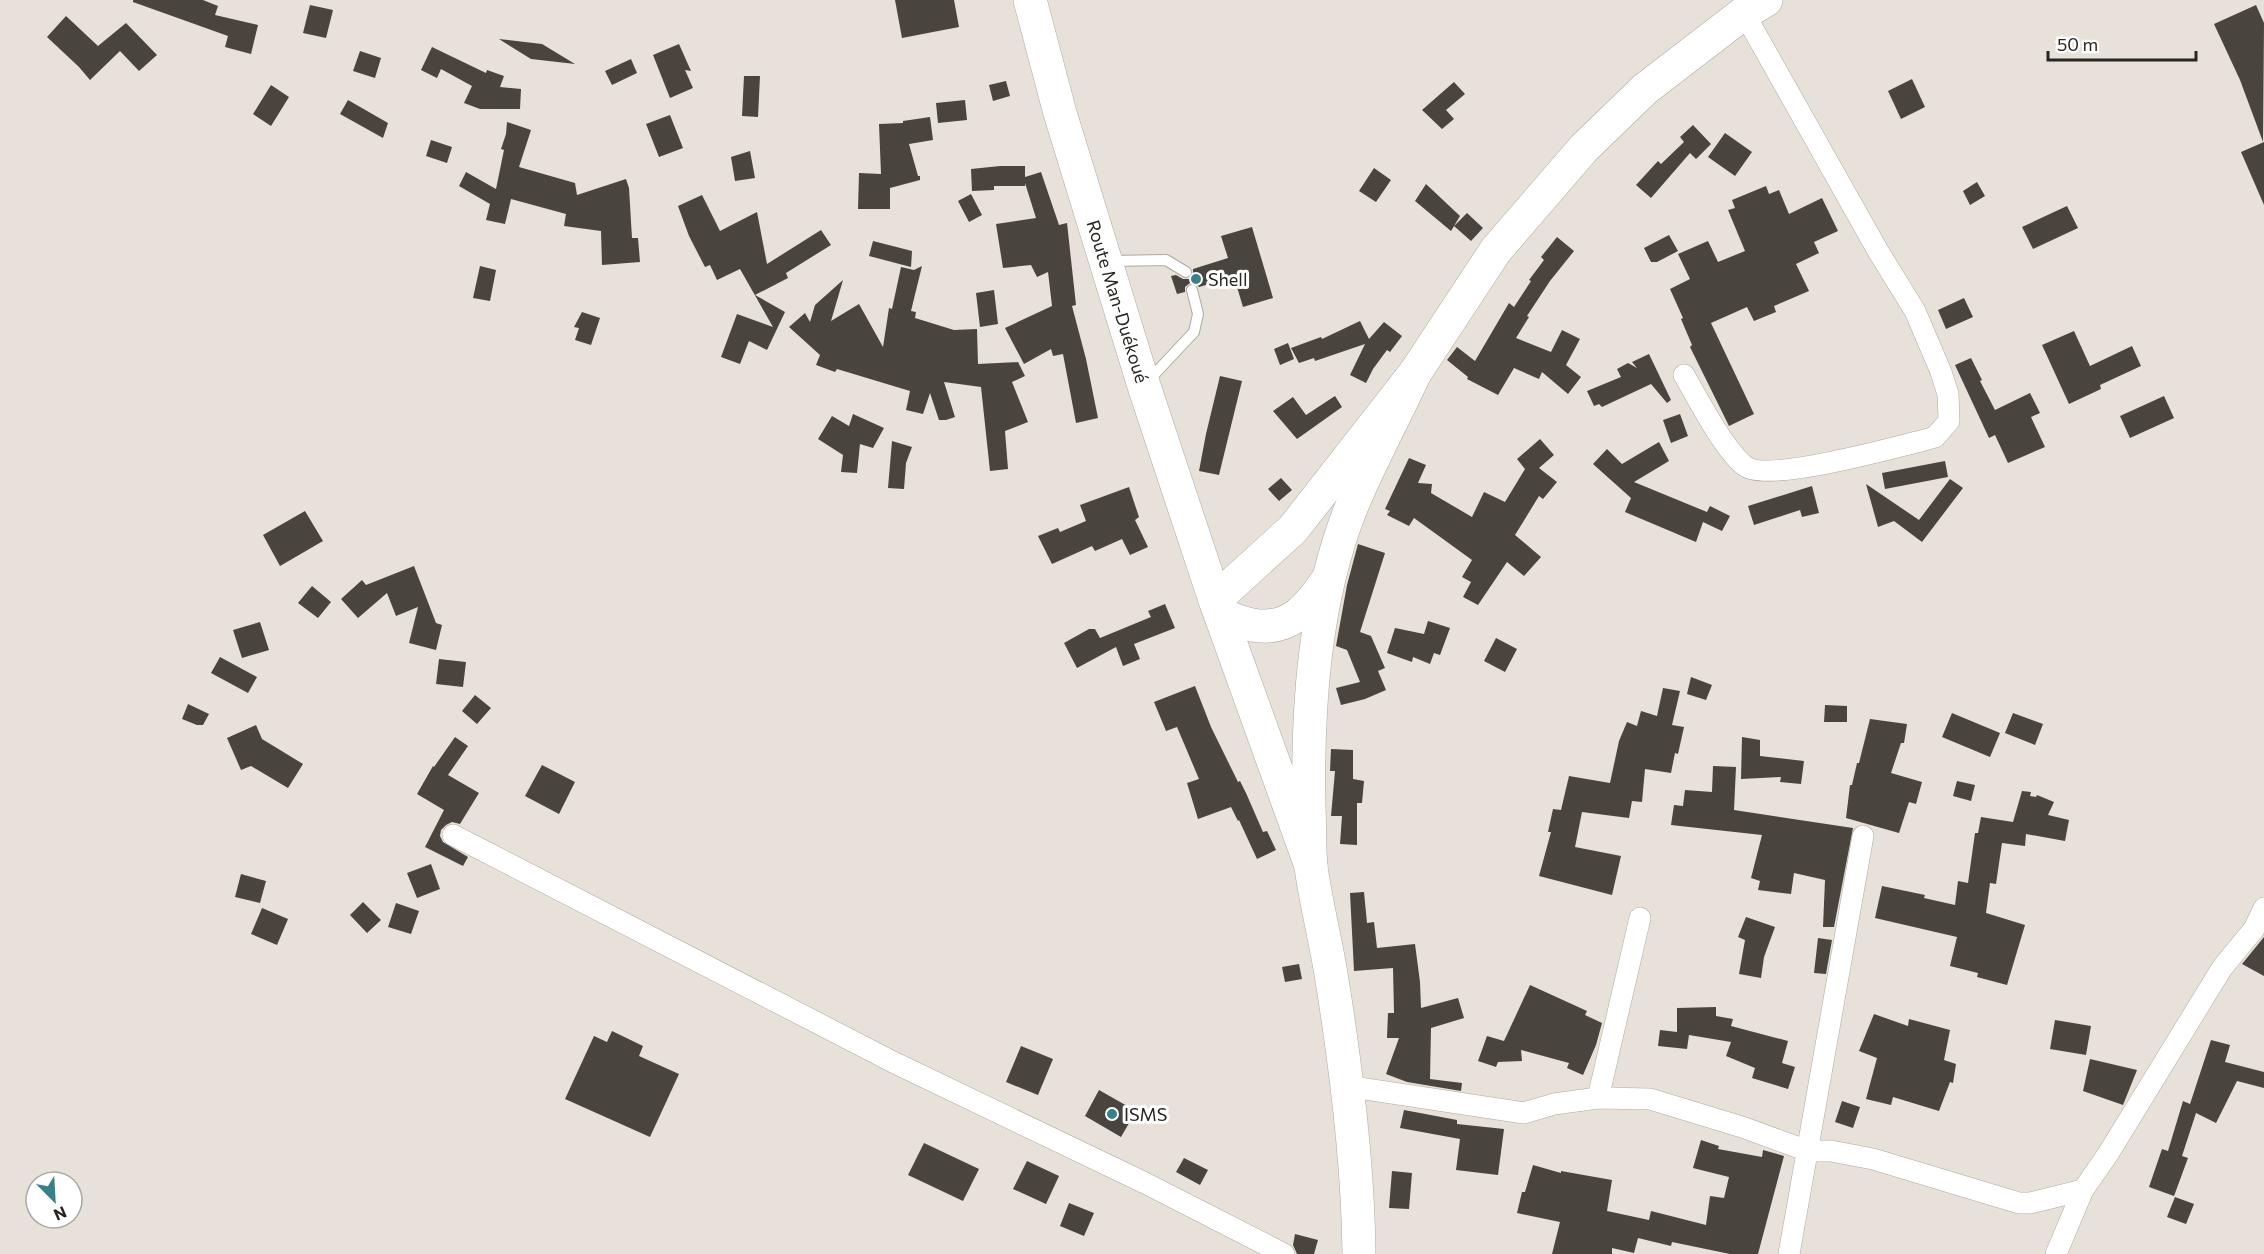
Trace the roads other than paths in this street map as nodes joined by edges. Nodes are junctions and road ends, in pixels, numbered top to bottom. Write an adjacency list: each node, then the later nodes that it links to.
1 (1030, 0): 3 (main road, Route Man-Duékoué)
2 (1755, 6): 6 (main road); 7 (street)
3 (1107, 262): 4 (lane); 8 (main road, Route Man-Duékoué)
4 (1186, 272)
5 (1192, 290): 8 (lane)
6 (1415, 373): 9 (main road); 10 (main road)
7 (1684, 375)
8 (1144, 386): 10 (main road, Route Man-Duékoué)
9 (1330, 576): 10 (main road); 13 (main road)
10 (1217, 607): 13 (main road, Route Man-Duékoué)
11 (453, 835): 20 (street)
12 (1863, 836): 18 (street)
13 (1311, 866): 16 (main road)
14 (2264, 908): 19 (street)
15 (1640, 918): 17 (street)
16 (1346, 1086): 17 (street); 21 (main road)
17 (1598, 1098): 18 (street)
18 (1808, 1151): 19 (street); 22 (street)
19 (2083, 1190): 23 (street)
20 (1284, 1254)
21 (1359, 1254)
22 (1790, 1254)
23 (2056, 1254)

